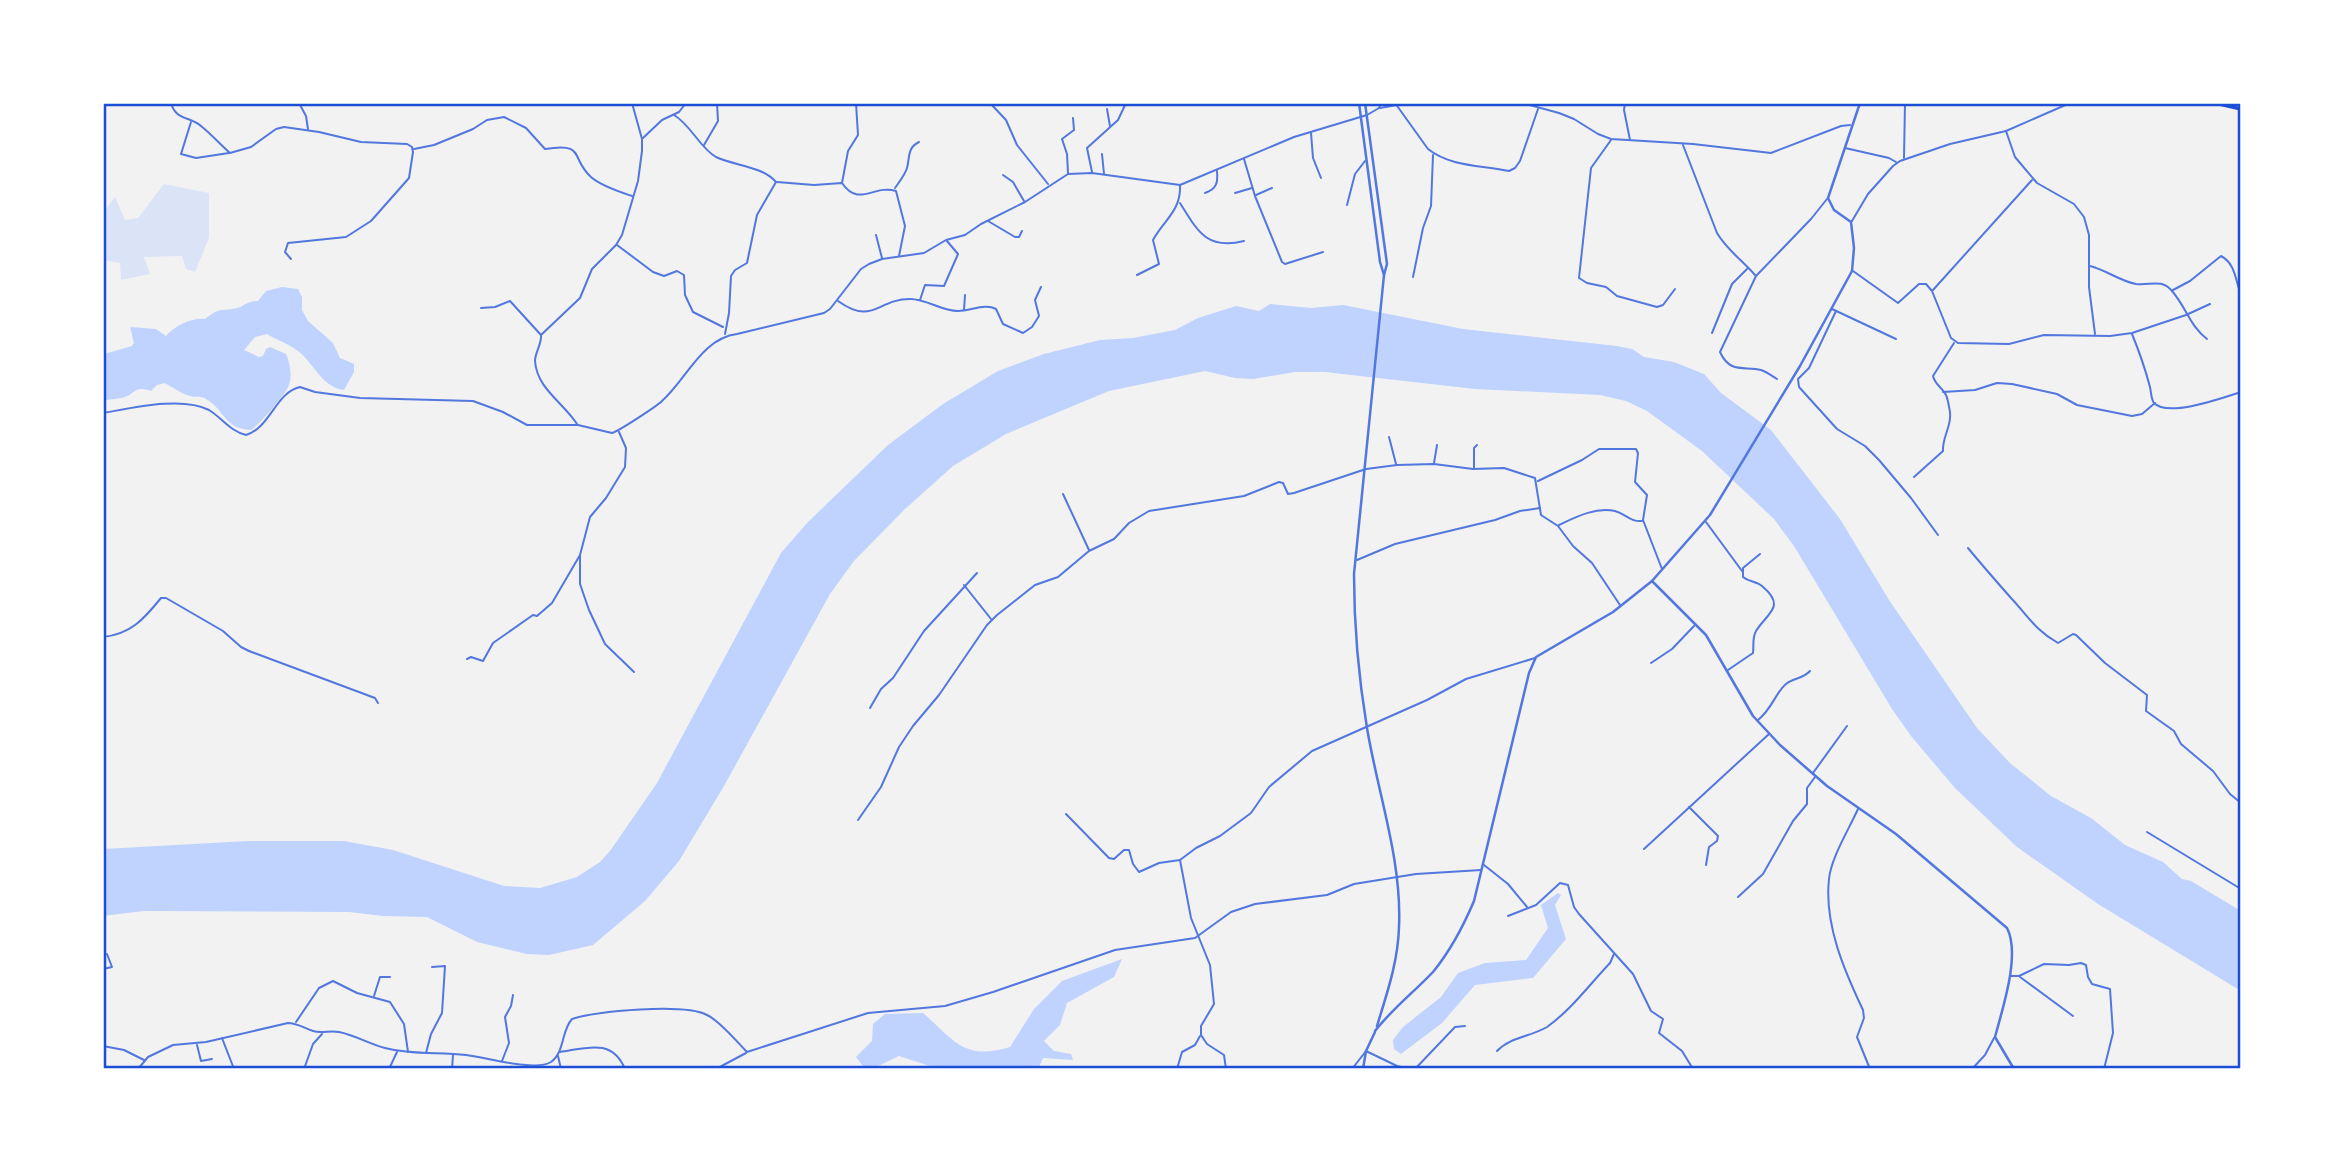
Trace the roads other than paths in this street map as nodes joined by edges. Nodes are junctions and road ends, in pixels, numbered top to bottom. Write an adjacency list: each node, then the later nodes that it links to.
1 (171, 103): 28 (street)
2 (299, 103): 31 (street)
3 (632, 103): 34 (street)
4 (686, 103): 24 (street)
5 (717, 103): 39 (street)
6 (856, 103): 57 (street)
7 (990, 103): 58 (street)
8 (1126, 103): 30 (street)
9 (1359, 103): 26 (street)
10 (1365, 103): 25 (street)
11 (1381, 103): 20 (street)
12 (1408, 103): 19 (street)
13 (1522, 103): 21 (street)
14 (1625, 103): 36 (street)
15 (1860, 103): 29 (street)
16 (1905, 103): 47 (street)
17 (2216, 103): 23 (highway)
18 (2068, 104): 32 (street)
19 (1396, 105): 20 (street); 43 (street)
20 (1379, 107): 25 (street)
21 (1539, 108): 35 (street); 43 (street)
22 (1107, 109): 30 (street)
23 (2241, 110)
24 (674, 115): 34 (street); 39 (street)
25 (1367, 115): 26 (street); 86 (street)
26 (1360, 117): 33 (street); 46 (street)
27 (1073, 118): 51 (street)
28 (191, 121): 42 (street); 42 (street)
29 (1852, 125): 38 (street); 40 (street)
30 (1110, 127): 50 (street)
31 (307, 130): 41 (street); 42 (street)
32 (2006, 131): 47 (street); 55 (street)
33 (1311, 132): 45 (street); 54 (street)
34 (642, 139): 66 (street)
35 (1611, 139): 36 (street); 90 (street)
36 (1630, 140): 38 (street)
37 (919, 142): 62 (street)
38 (1682, 144): 83 (street)
39 (704, 145): 56 (street)
40 (1844, 147): 48 (street); 67 (street)
41 (413, 149): 66 (street); 80 (street)
42 (230, 153)
43 (1433, 153): 88 (street)
44 (1102, 154): 53 (street)
45 (1244, 158): 49 (street); 60 (street)
46 (1366, 160): 70 (street); 86 (street)
47 (1903, 160): 48 (street)
48 (1897, 163): 72 (street)
49 (1217, 170): 59 (street); 64 (street)
50 (1092, 173): 51 (street); 53 (street)
51 (1068, 174): 58 (street)
52 (1003, 175): 68 (street)
53 (1104, 175): 59 (street)
54 (1321, 178)
55 (2033, 178): 82 (street); 93 (street)
56 (776, 182): 57 (street); 103 (street)
57 (842, 183): 62 (street)
58 (1049, 185): 68 (street)
59 (1180, 185): 69 (street)
60 (1253, 188): 63 (street); 65 (street)
61 (1272, 188): 65 (street)
62 (894, 189): 79 (street)
63 (1235, 192)
64 (1205, 193)
65 (1255, 196): 78 (street)
66 (634, 197): 77 (street)
67 (1828, 198): 72 (street); 87 (street)
68 (1025, 202): 71 (street)
69 (1179, 202): 76 (street); 85 (street)
70 (1347, 205)
71 (988, 220): 73 (street); 75 (street)
72 (1851, 222): 84 (street)
73 (1022, 231)
74 (876, 235): 81 (street)
75 (946, 240): 79 (street); 96 (street)
76 (1244, 241)
77 (616, 245): 103 (street); 106 (street)
78 (1323, 252)
79 (899, 256): 81 (street)
80 (291, 259)
81 (882, 259): 95 (street)
82 (2090, 266): 92 (street); 108 (street)
83 (1748, 267): 87 (street); 104 (street)
84 (1852, 271): 93 (street); 99 (street)
85 (1137, 275)
86 (1384, 275): 124 (street)
87 (1756, 276): 112 (street)
88 (1413, 278)
89 (1041, 287): 100 (street)
90 (1675, 289)
91 (2239, 289): 92 (street)
92 (2172, 290): 102 (street)
93 (1932, 291): 111 (street)
94 (965, 295): 100 (street)
95 (837, 300): 96 (street); 107 (street)
96 (920, 300): 100 (street)
97 (2210, 304): 102 (street)
98 (481, 308): 106 (street)
99 (1831, 309): 101 (street); 131 (street)
100 (964, 311)
101 (1836, 311): 109 (street); 133 (street)
102 (2186, 315): 105 (street); 110 (street)
103 (725, 328): 107 (street)
104 (1712, 333)
105 (2132, 333): 108 (street); 115 (street)
106 (541, 335): 117 (street)
107 (725, 335): 118 (street)
108 (2095, 335): 111 (street)
109 (1896, 339)
110 (2207, 340)
111 (1954, 342): 113 (street)
112 (1777, 379)
113 (1944, 392): 115 (street); 126 (street)
114 (2241, 393): 115 (street)
115 (2155, 403)
116 (103, 413): 117 (street)
117 (578, 425): 118 (street)
118 (618, 431): 137 (street)
119 (1389, 438): 123 (street)
120 (1437, 445): 122 (street)
121 (1477, 445): 125 (street)
122 (1434, 464): 123 (street); 125 (street)
123 (1397, 465): 124 (street)
124 (1366, 469): 135 (street); 138 (street)
125 (1474, 469): 127 (street)
126 (1914, 477)
127 (1537, 481): 129 (street); 130 (street)
128 (1063, 494): 135 (street)
129 (1540, 508): 132 (street); 138 (street)
130 (1643, 520): 132 (street); 139 (street)
131 (1705, 521): 139 (street); 140 (street)
132 (1558, 526): 144 (street)
133 (1938, 535)
134 (1968, 548): 161 (street)
135 (1089, 551): 145 (street)
136 (1760, 554): 140 (street)
137 (580, 555): 149 (street); 153 (street)
138 (1357, 559): 158 (street)
139 (1662, 570): 142 (street)
140 (1742, 571): 151 (street)
141 (977, 573): 143 (street)
142 (1652, 582): 144 (street); 146 (street)
143 (964, 585): 145 (street); 155 (street)
144 (1620, 606): 148 (street)
145 (992, 620): 165 (street)
146 (1695, 625): 150 (street); 151 (street)
147 (103, 637): 154 (street)
148 (1536, 657): 158 (street); 170 (street)
149 (467, 659)
150 (1651, 663)
151 (1728, 670): 156 (street)
152 (1810, 671): 156 (street)
153 (634, 672)
154 (378, 703)
155 (870, 708)
156 (1757, 720): 159 (street)
157 (1847, 726): 160 (street)
158 (1367, 727): 168 (street); 172 (street)
159 (1769, 733): 160 (street); 162 (street)
160 (1814, 775): 163 (street); 174 (street)
161 (2241, 803)
162 (1688, 807): 167 (street); 169 (street)
163 (1858, 808): 182 (street); 223 (street)
164 (1066, 814): 168 (street)
165 (858, 820)
166 (2147, 832): 173 (street)
167 (1644, 849)
168 (1180, 860): 177 (street)
169 (1706, 864)
170 (1483, 865): 171 (street); 175 (street)
171 (1481, 870): 172 (street); 190 (street)
172 (1397, 878): 177 (street); 190 (street)
173 (2241, 889)
174 (1738, 897)
175 (1528, 908): 176 (street); 178 (street)
176 (1508, 916)
177 (1198, 936): 192 (street); 201 (street)
178 (1614, 953): 199 (street); 222 (street)
179 (107, 954): 181 (street)
180 (432, 967): 203 (street)
181 (103, 969)
182 (2009, 976): 183 (street); 194 (street)
183 (2019, 976): 187 (street); 226 (street)
184 (390, 977): 186 (street)
185 (513, 995): 207 (street)
186 (374, 997): 188 (street); 200 (street)
187 (2073, 1016)
188 (295, 1023): 191 (street); 193 (street)
189 (1465, 1026): 221 (street)
190 (1375, 1031): 198 (street)
191 (323, 1033): 197 (street); 210 (street)
192 (1201, 1035): 216 (street); 217 (street)
193 (222, 1037): 195 (street); 209 (street)
194 (1994, 1037): 224 (street); 225 (street)
195 (197, 1044): 205 (street); 206 (street)
196 (103, 1046): 206 (street)
197 (397, 1051): 200 (street); 211 (street)
198 (1366, 1051): 218 (street); 219 (street); 220 (street)
199 (1497, 1051)
200 (408, 1052): 203 (street)
201 (747, 1052): 202 (street); 215 (street)
202 (558, 1053): 207 (street); 213 (street); 214 (street)
203 (426, 1054): 204 (street)
204 (453, 1054): 207 (street); 212 (street)
205 (212, 1059)
206 (144, 1060): 208 (street)
207 (502, 1062)
208 (138, 1069)
209 (234, 1069)
210 (304, 1069)
211 (389, 1069)
212 (452, 1069)
213 (561, 1069)
214 (625, 1069)
215 (716, 1069)
216 (1177, 1069)
217 (1226, 1069)
218 (1352, 1069)
219 (1363, 1069)
220 (1410, 1069)
221 (1415, 1069)
222 (1693, 1069)
223 (1870, 1069)
224 (1972, 1069)
225 (2014, 1069)
226 (2104, 1069)

